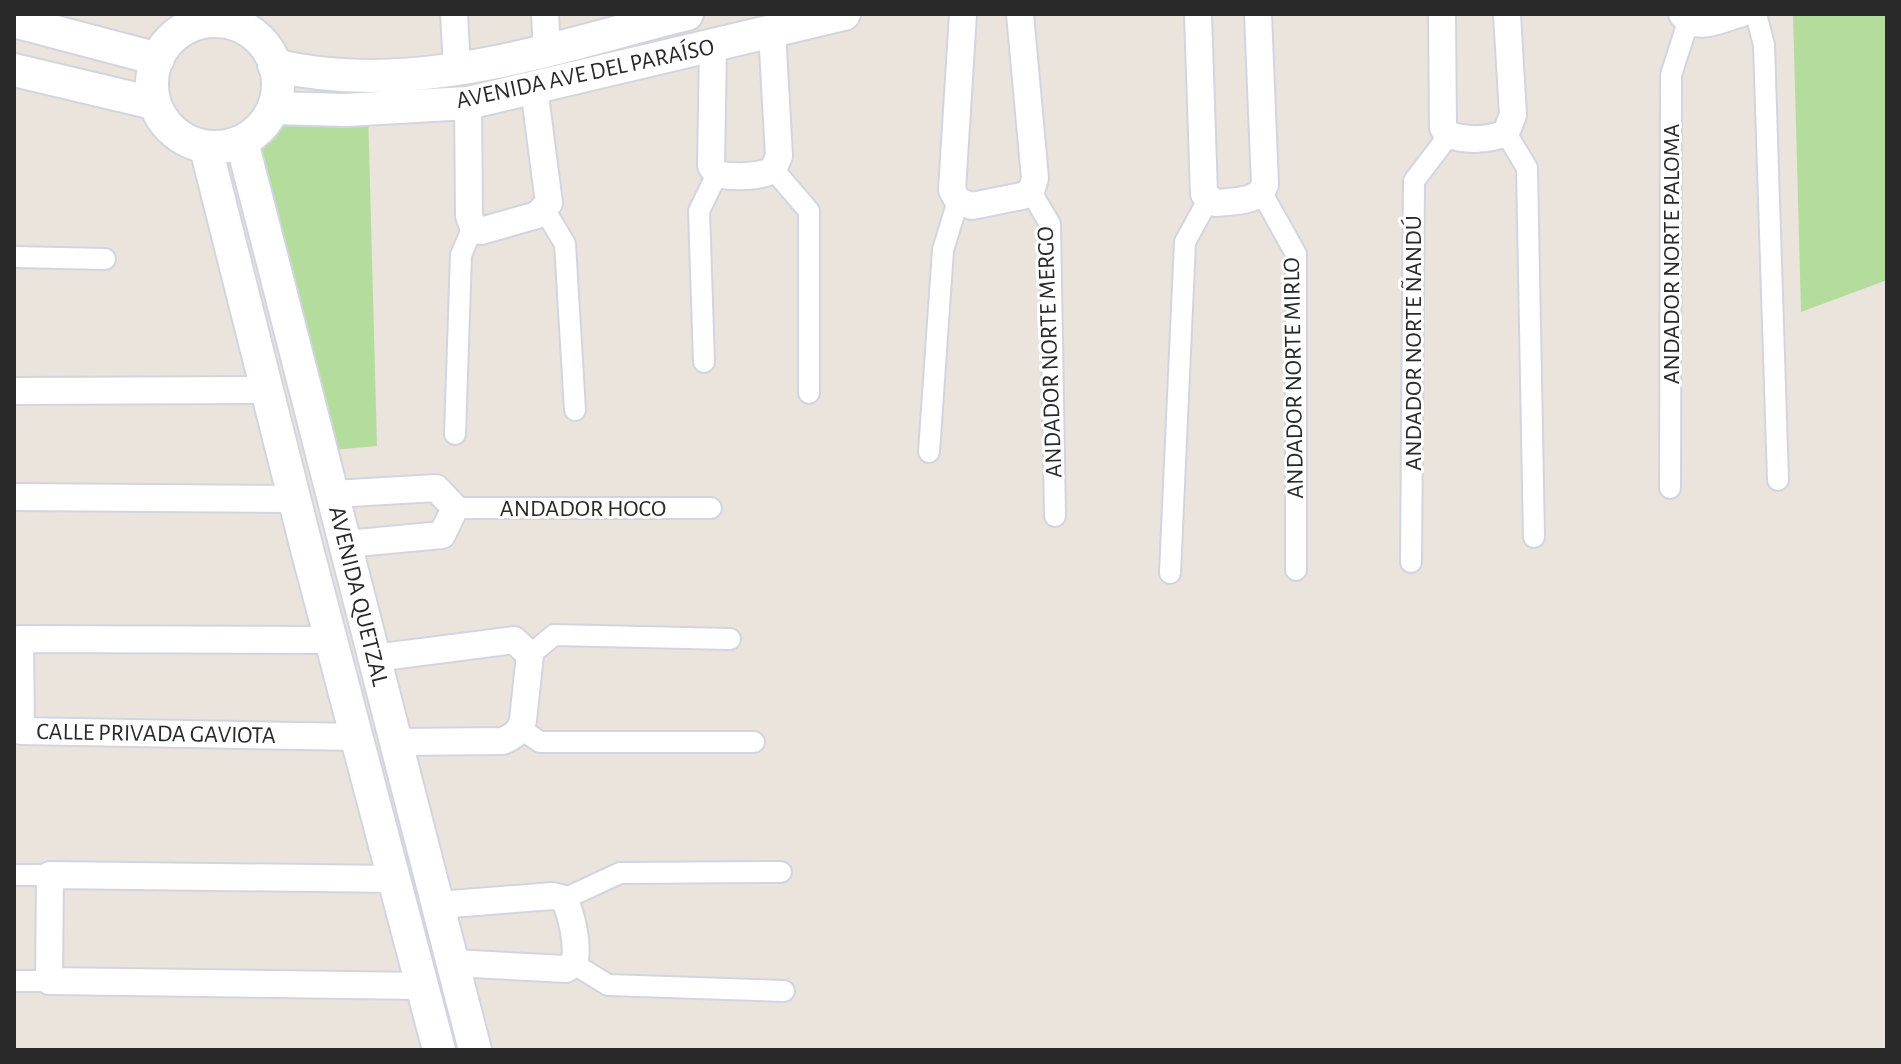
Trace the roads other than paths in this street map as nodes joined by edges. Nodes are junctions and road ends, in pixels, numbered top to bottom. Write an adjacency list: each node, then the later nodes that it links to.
1 (454, 14): 20 (street)
2 (545, 14): 17 (street)
3 (687, 14): 17 (street, AVENIDA AVE DEL PARAÍSO)
4 (844, 14): 15 (street, AVENIDA AVE DEL PARAÍSO)
5 (963, 14): 35 (street)
6 (1020, 14): 32 (street)
7 (1198, 14): 34 (street)
8 (1258, 14): 33 (street)
9 (1442, 14): 27 (street)
10 (1507, 14): 26 (street)
11 (1740, 14): 13 (street)
12 (1756, 14): 48 (street)
13 (1685, 18): 50 (street, ANDADOR NORTE PALOMA)
14 (14, 21): 18 (street)
15 (772, 31): 16 (street, AVENIDA AVE DEL PARAÍSO); 30 (street)
16 (713, 46): 22 (street, AVENIDA AVE DEL PARAÍSO); 31 (street)
17 (547, 51): 20 (street, AVENIDA AVE DEL PARAÍSO)
18 (158, 59): 19 (street); 23 (street)
19 (274, 65): 20 (street, AVENIDA AVE DEL PARAÍSO); 25 (street)
20 (457, 67)
21 (14, 70): 23 (street)
22 (534, 88): 24 (street, AVENIDA AVE DEL PARAÍSO); 36 (street)
23 (153, 103): 29 (street)
24 (468, 103): 25 (street, AVENIDA AVE DEL PARAÍSO); 37 (street)
25 (275, 108): 28 (street)
26 (1506, 133): 27 (street); 56 (street)
27 (1449, 135): 58 (street, ANDADOR NORTE ÑANDÚ)
28 (242, 142): 29 (street); 47 (street, AVENIDA QUETZAL)
29 (206, 148): 41 (street, AVENIDA QUETZAL)
30 (773, 169): 31 (street); 43 (street)
31 (717, 174): 40 (street)
32 (1031, 192): 35 (street); 55 (street, ANDADOR NORTE MERGO)
33 (1262, 193): 34 (street); 59 (street, ANDADOR NORTE MIRLO)
34 (1208, 200): 60 (street)
35 (958, 201): 46 (street)
36 (544, 209): 37 (street); 44 (street)
37 (473, 227): 45 (street)
38 (14, 257): 39 (street)
39 (105, 259)
40 (704, 362)
41 (267, 390): 42 (street); 49 (street, AVENIDA QUETZAL)
42 (14, 391)
43 (809, 393)
44 (575, 410)
45 (455, 434)
46 (929, 452)
47 (324, 460): 49 (street); 51 (street, AVENIDA QUETZAL)
48 (1778, 480)
49 (291, 485): 52 (street); 63 (street, AVENIDA QUETZAL)
50 (1670, 488)
51 (333, 494): 53 (street); 57 (street, AVENIDA QUETZAL)
52 (14, 497)
53 (455, 508): 54 (street, ANDADOR HOCO); 57 (street)
54 (711, 508)
55 (1055, 516)
56 (1534, 537)
57 (346, 544): 65 (street, AVENIDA QUETZAL)
58 (1411, 562)
59 (1296, 570)
60 (1170, 573)
61 (17, 639): 63 (street, CALLE PRIVADA GAVIOTA); 69 (street, CALLE PRIVADA GAVIOTA)
62 (730, 639): 64 (street)
63 (331, 640): 67 (street, AVENIDA QUETZAL)
64 (530, 655): 65 (street); 68 (street)
65 (375, 658): 66 (street, AVENIDA QUETZAL)
66 (385, 699): 67 (street); 70 (street, AVENIDA QUETZAL)
67 (353, 723): 69 (street, CALLE PRIVADA GAVIOTA); 75 (street, AVENIDA QUETZAL)
68 (521, 729): 70 (street); 71 (street)
69 (18, 730)
70 (396, 742): 77 (street, AVENIDA QUETZAL)
71 (754, 742)
72 (781, 872): 76 (street)
73 (14, 875): 74 (street)
74 (50, 875): 75 (street); 82 (street)
75 (394, 879): 78 (street, AVENIDA QUETZAL)
76 (564, 899): 77 (street); 80 (street)
77 (438, 905): 79 (street, AVENIDA QUETZAL)
78 (412, 947): 79 (street); 83 (street, AVENIDA QUETZAL)
79 (450, 951): 80 (street); 86 (street, AVENIDA QUETZAL)
80 (574, 964): 84 (street)
81 (14, 981): 82 (street)
82 (49, 981): 83 (street)
83 (423, 986): 85 (street, AVENIDA QUETZAL)
84 (784, 991)
85 (439, 1050)
86 (475, 1050)

